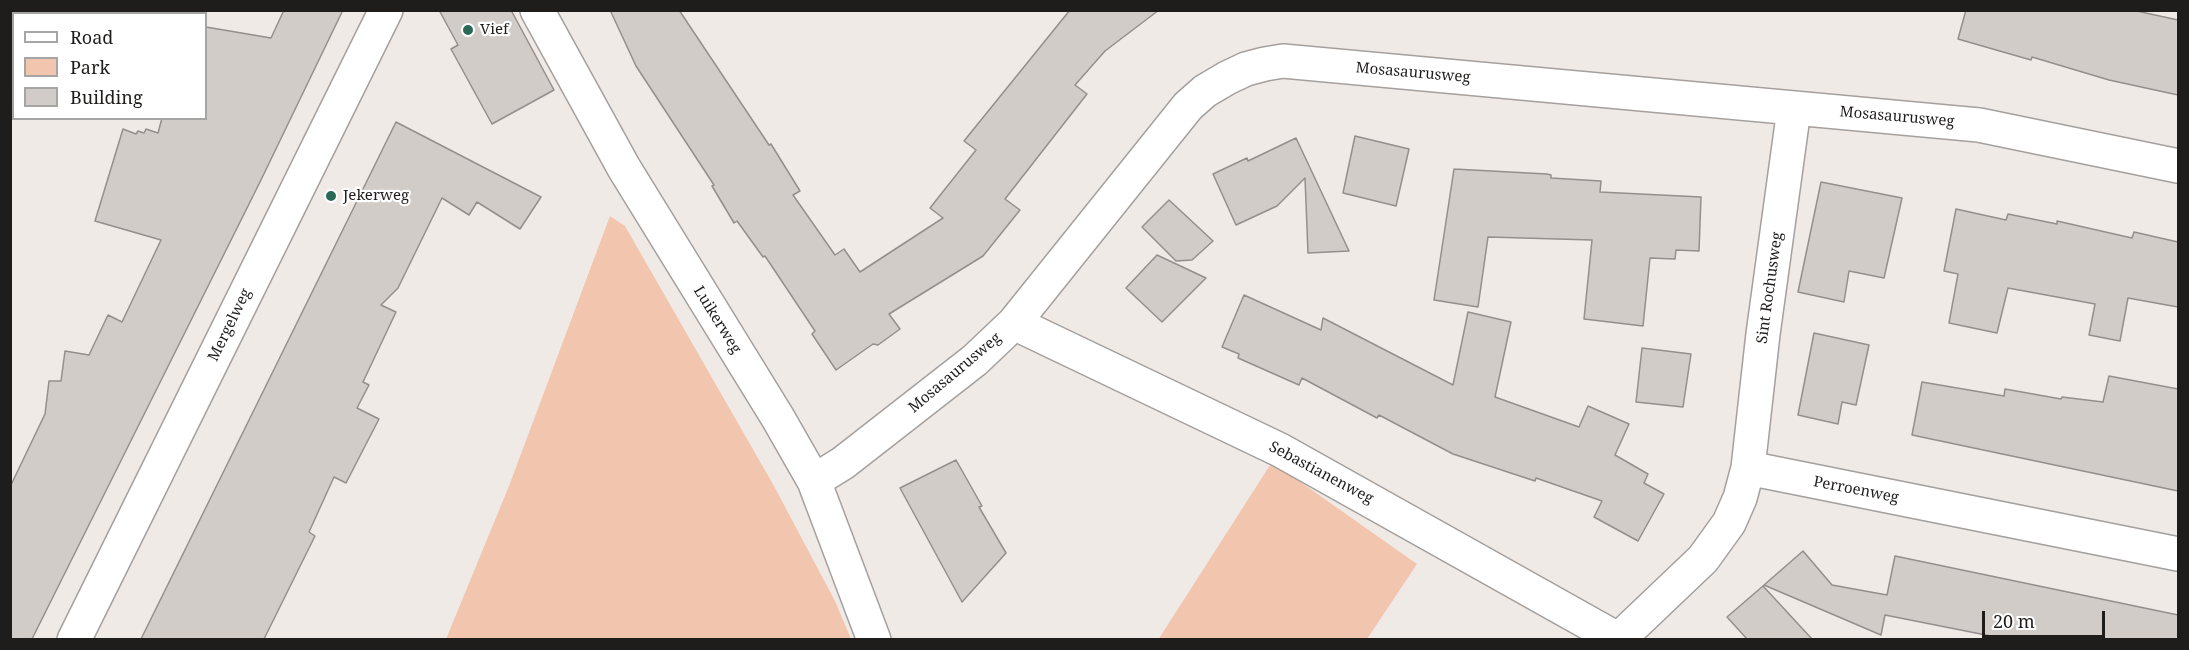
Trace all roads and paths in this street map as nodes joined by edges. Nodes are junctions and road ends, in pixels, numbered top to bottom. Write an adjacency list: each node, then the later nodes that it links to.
1 (386, 10): 9 (street, Mergelweg)
2 (537, 10): 7 (street, Luikerweg)
3 (1794, 109): 4 (street, Mosasaurusweg); 5 (street, Mosasaurusweg); 6 (street, Sint Rochusweg)
4 (2178, 166)
5 (1014, 323): 7 (street, Mosasaurusweg); 11 (street, Sebastianenweg)
6 (1748, 468): 8 (street, Perroenweg); 11 (street)
7 (814, 481): 10 (street, Luikerweg)
8 (2178, 554)
9 (74, 639)
10 (874, 639)
11 (1619, 639)

